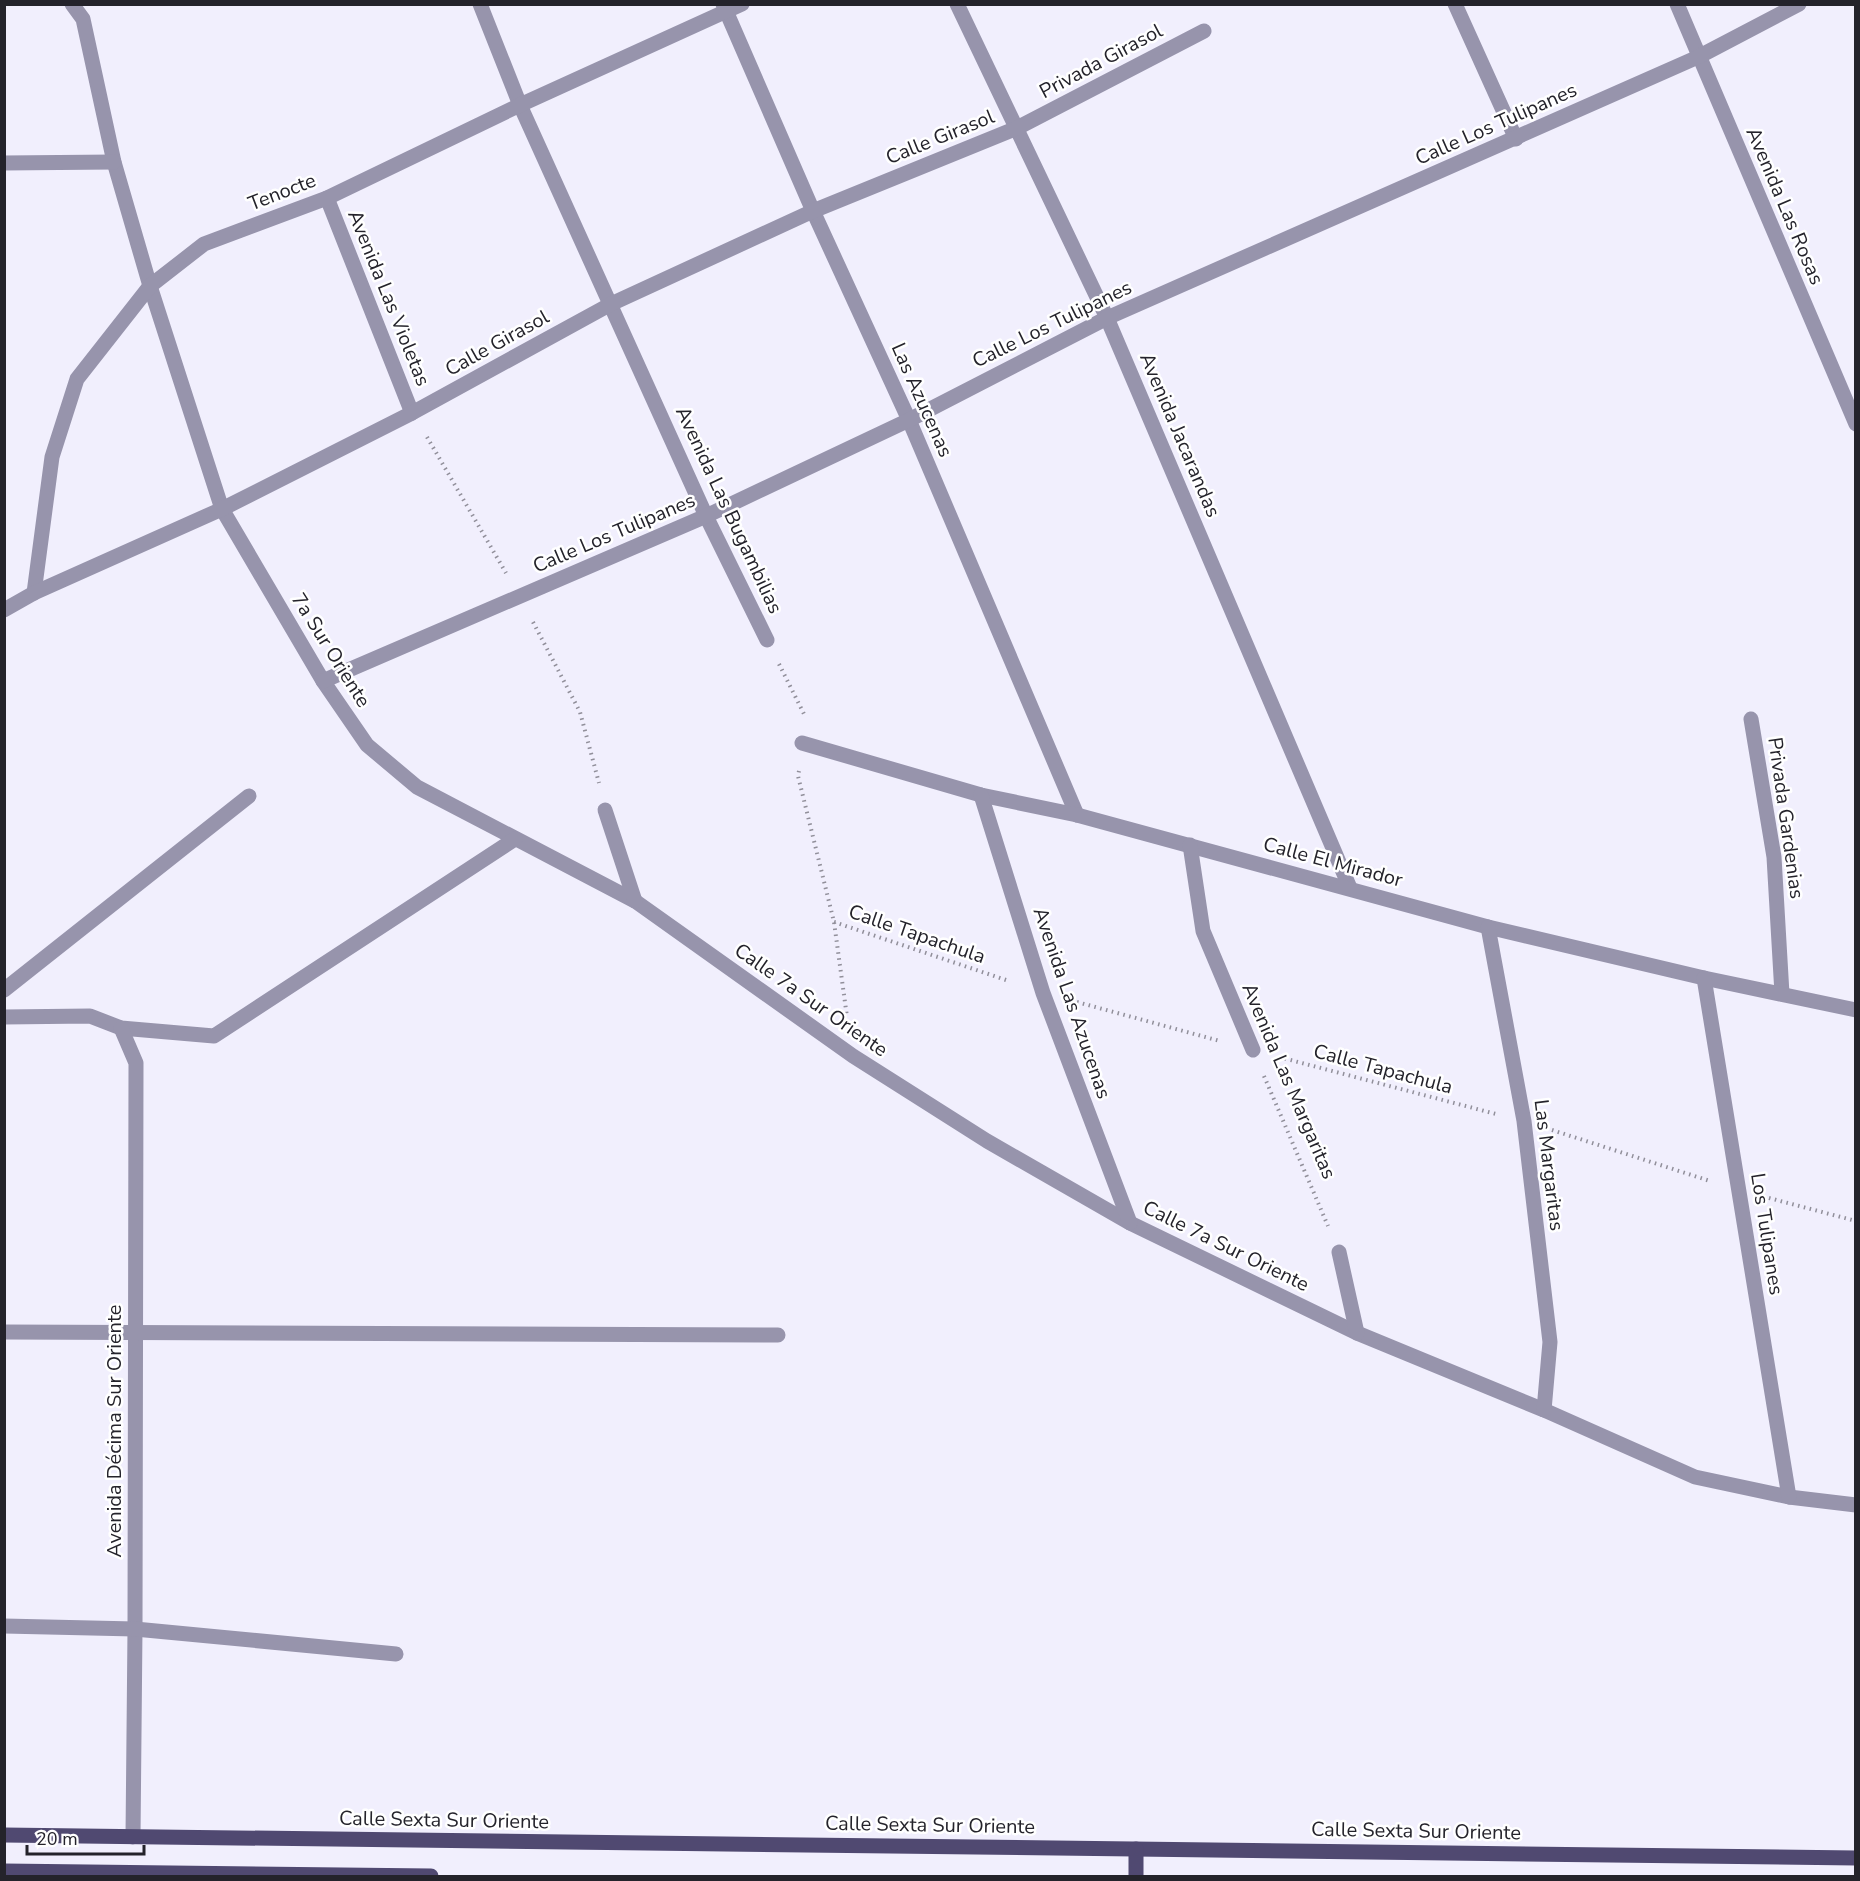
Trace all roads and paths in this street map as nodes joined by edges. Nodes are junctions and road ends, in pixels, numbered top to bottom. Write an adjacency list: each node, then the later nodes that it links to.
1 (72, 4): 14 (street, 7a Sur Oriente)
2 (480, 4): 11 (street, Avenida Las Bugambilias)
3 (742, 4): 8 (street, Tenocte)
4 (957, 4): 12 (street, Avenida Jacarandas)
5 (1455, 4): 13 (street)
6 (1677, 4): 10 (street, Avenida Las Rosas)
7 (1799, 4): 10 (street, Calle Los Tulipanes)
8 (724, 8): 11 (street, Tenocte); 17 (street, Las Azucenas)
9 (1204, 31): 12 (street, Privada Girasol)
10 (1698, 57): 13 (street, Calle Los Tulipanes); 23 (street, Avenida Las Rosas)
11 (520, 105): 16 (street, Tenocte); 19 (street, Avenida Las Bugambilias)
12 (1017, 128): 17 (street, Calle Girasol); 20 (street, Avenida Jacarandas)
13 (1516, 139): 20 (street, Calle Los Tulipanes)
14 (114, 162): 15 (street); 18 (street, 7a Sur Oriente)
15 (4, 163)
16 (327, 198): 18 (street, Tenocte); 21 (street, Avenida Las Violetas)
17 (813, 212): 19 (street, Calle Girasol); 22 (street, Las Azucenas)
18 (150, 286): 24 (street, 7a Sur Oriente); 26 (street, Tenocte)
19 (611, 304): 21 (street, Calle Girasol); 25 (street, Avenida Las Bugambilias)
20 (1107, 318): 22 (street, Calle Los Tulipanes); 38 (street, Avenida Jacarandas)
21 (412, 413): 24 (street, Calle Girasol)
22 (909, 420): 25 (street, Calle Los Tulipanes); 35 (street, Las Azucenas)
23 (1856, 424)
24 (222, 509): 26 (street, Calle Girasol); 29 (street, 7a Sur Oriente)
25 (706, 516): 28 (street, Avenida Las Bugambilias); 29 (street, Calle Los Tulipanes)
26 (34, 593): 27 (street, Calle Girasol)
27 (4, 610)
28 (767, 640): 31 (path, Avenida Las Bugambilias)
29 (323, 681): 36 (street, 7a Sur Oriente)
30 (1751, 719): 45 (street, Privada Gardenias)
31 (802, 743): 32 (street, Calle El Mirador); 40 (path, Avenida Las Bugambilias)
32 (981, 795): 35 (street, Calle El Mirador); 44 (street, Avenida Las Azucenas)
33 (249, 796): 43 (street)
34 (605, 810): 39 (street)
35 (1077, 815): 37 (street, Calle El Mirador)
36 (515, 839): 39 (street, 7a Sur Oriente); 48 (street)
37 (1190, 845): 38 (street, Calle El Mirador); 49 (street, Avenida Las Margaritas)
38 (1350, 888): 41 (street, Calle El Mirador)
39 (635, 901): 50 (street, Calle 7a Sur Oriente)
40 (834, 922): 44 (path, Calle Tapachula); 50 (path, Avenida Las Bugambilias)
41 (1488, 927): 42 (street, Calle El Mirador); 51 (street, Las Margaritas)
42 (1704, 978): 45 (street, Calle El Mirador); 52 (street, Los Tulipanes)
43 (4, 990)
44 (1043, 993): 49 (path, Calle Tapachula); 54 (street, Avenida Las Azucenas)
45 (1782, 994): 46 (street, Calle El Mirador)
46 (1856, 1010)
47 (4, 1017): 48 (street)
48 (121, 1028): 57 (street, Avenida Décima Sur Oriente)
49 (1253, 1050): 51 (path, Calle Tapachula); 55 (path, Avenida Las Margaritas)
50 (853, 1056): 54 (street, Calle 7a Sur Oriente)
51 (1524, 1121): 52 (path, Calle Tapachula); 60 (street, Las Margaritas)
52 (1739, 1190): 53 (path, Calle Tapachula); 61 (street, Los Tulipanes)
53 (1856, 1221)
54 (1130, 1223): 58 (street, Calle 7a Sur Oriente)
55 (1339, 1252): 58 (street)
56 (4, 1332): 57 (street)
57 (134, 1333): 59 (street); 64 (street, Avenida Décima Sur Oriente)
58 (1357, 1333): 60 (street, Calle 7a Sur Oriente)
59 (778, 1335)
60 (1544, 1410): 61 (street, Calle 7a Sur Oriente)
61 (1789, 1497): 62 (street, Calle 7a Sur Oriente)
62 (1856, 1505)
63 (4, 1626): 64 (street)
64 (135, 1629): 65 (street); 67 (street, Avenida Décima Sur Oriente)
65 (396, 1654)
66 (4, 1834): 67 (main road, Calle Sexta Sur Oriente)
67 (133, 1837): 68 (main road, Calle Sexta Sur Oriente)
68 (1136, 1849): 69 (main road, Calle Sexta Sur Oriente); 72 (main road)
69 (1856, 1858)
70 (4, 1871): 71 (main road)
71 (431, 1876)
72 (1136, 1876)

